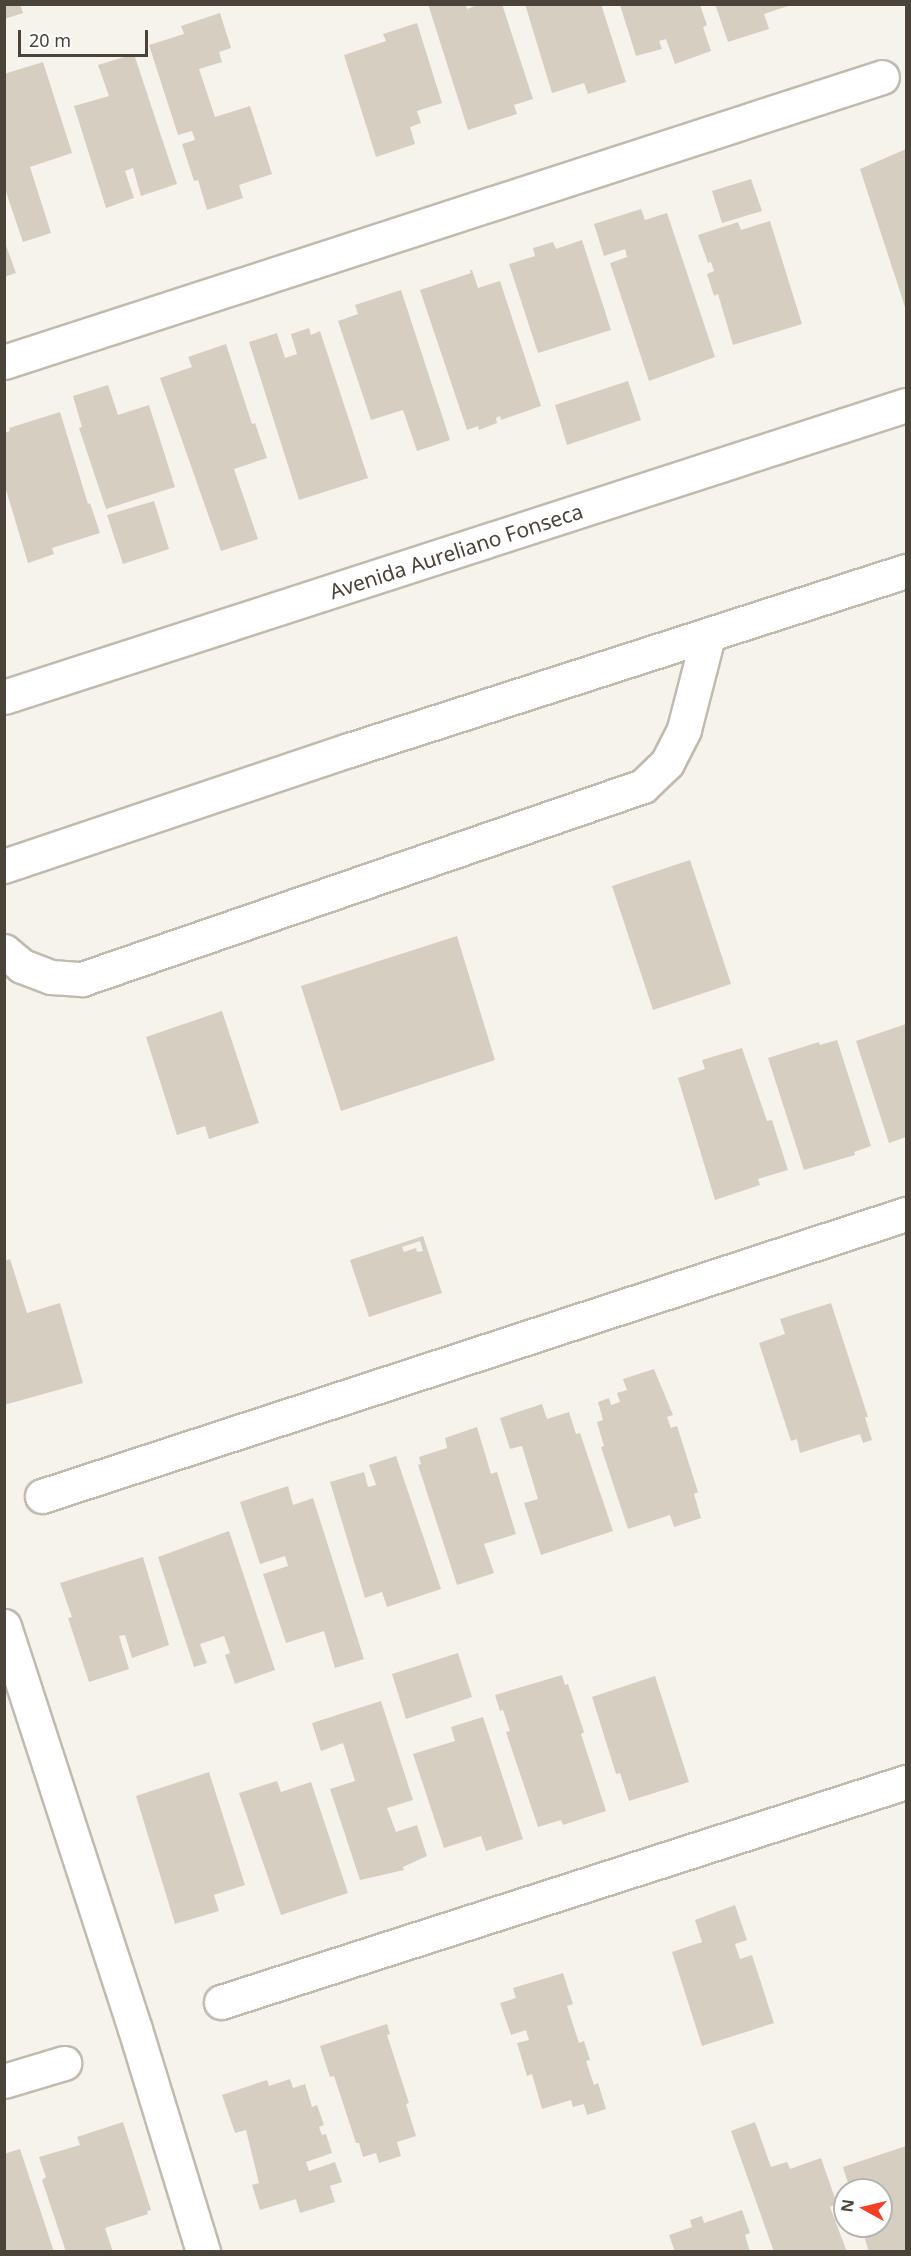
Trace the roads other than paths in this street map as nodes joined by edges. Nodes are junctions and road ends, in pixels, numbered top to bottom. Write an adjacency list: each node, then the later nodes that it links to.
1 (882, 77): 2 (street)
2 (4, 362)
3 (906, 405): 6 (street, Avenida Aureliano Fonseca)
4 (906, 571): 5 (street)
5 (708, 636): 7 (street); 8 (street)
6 (4, 697)
7 (4, 866)
8 (4, 951)
9 (906, 1214): 10 (street)
10 (42, 1496)
11 (4, 1626): 16 (street)
12 (906, 1782): 13 (street)
13 (221, 2002)
14 (64, 2062): 15 (street)
15 (4, 2081)
16 (203, 2252)

